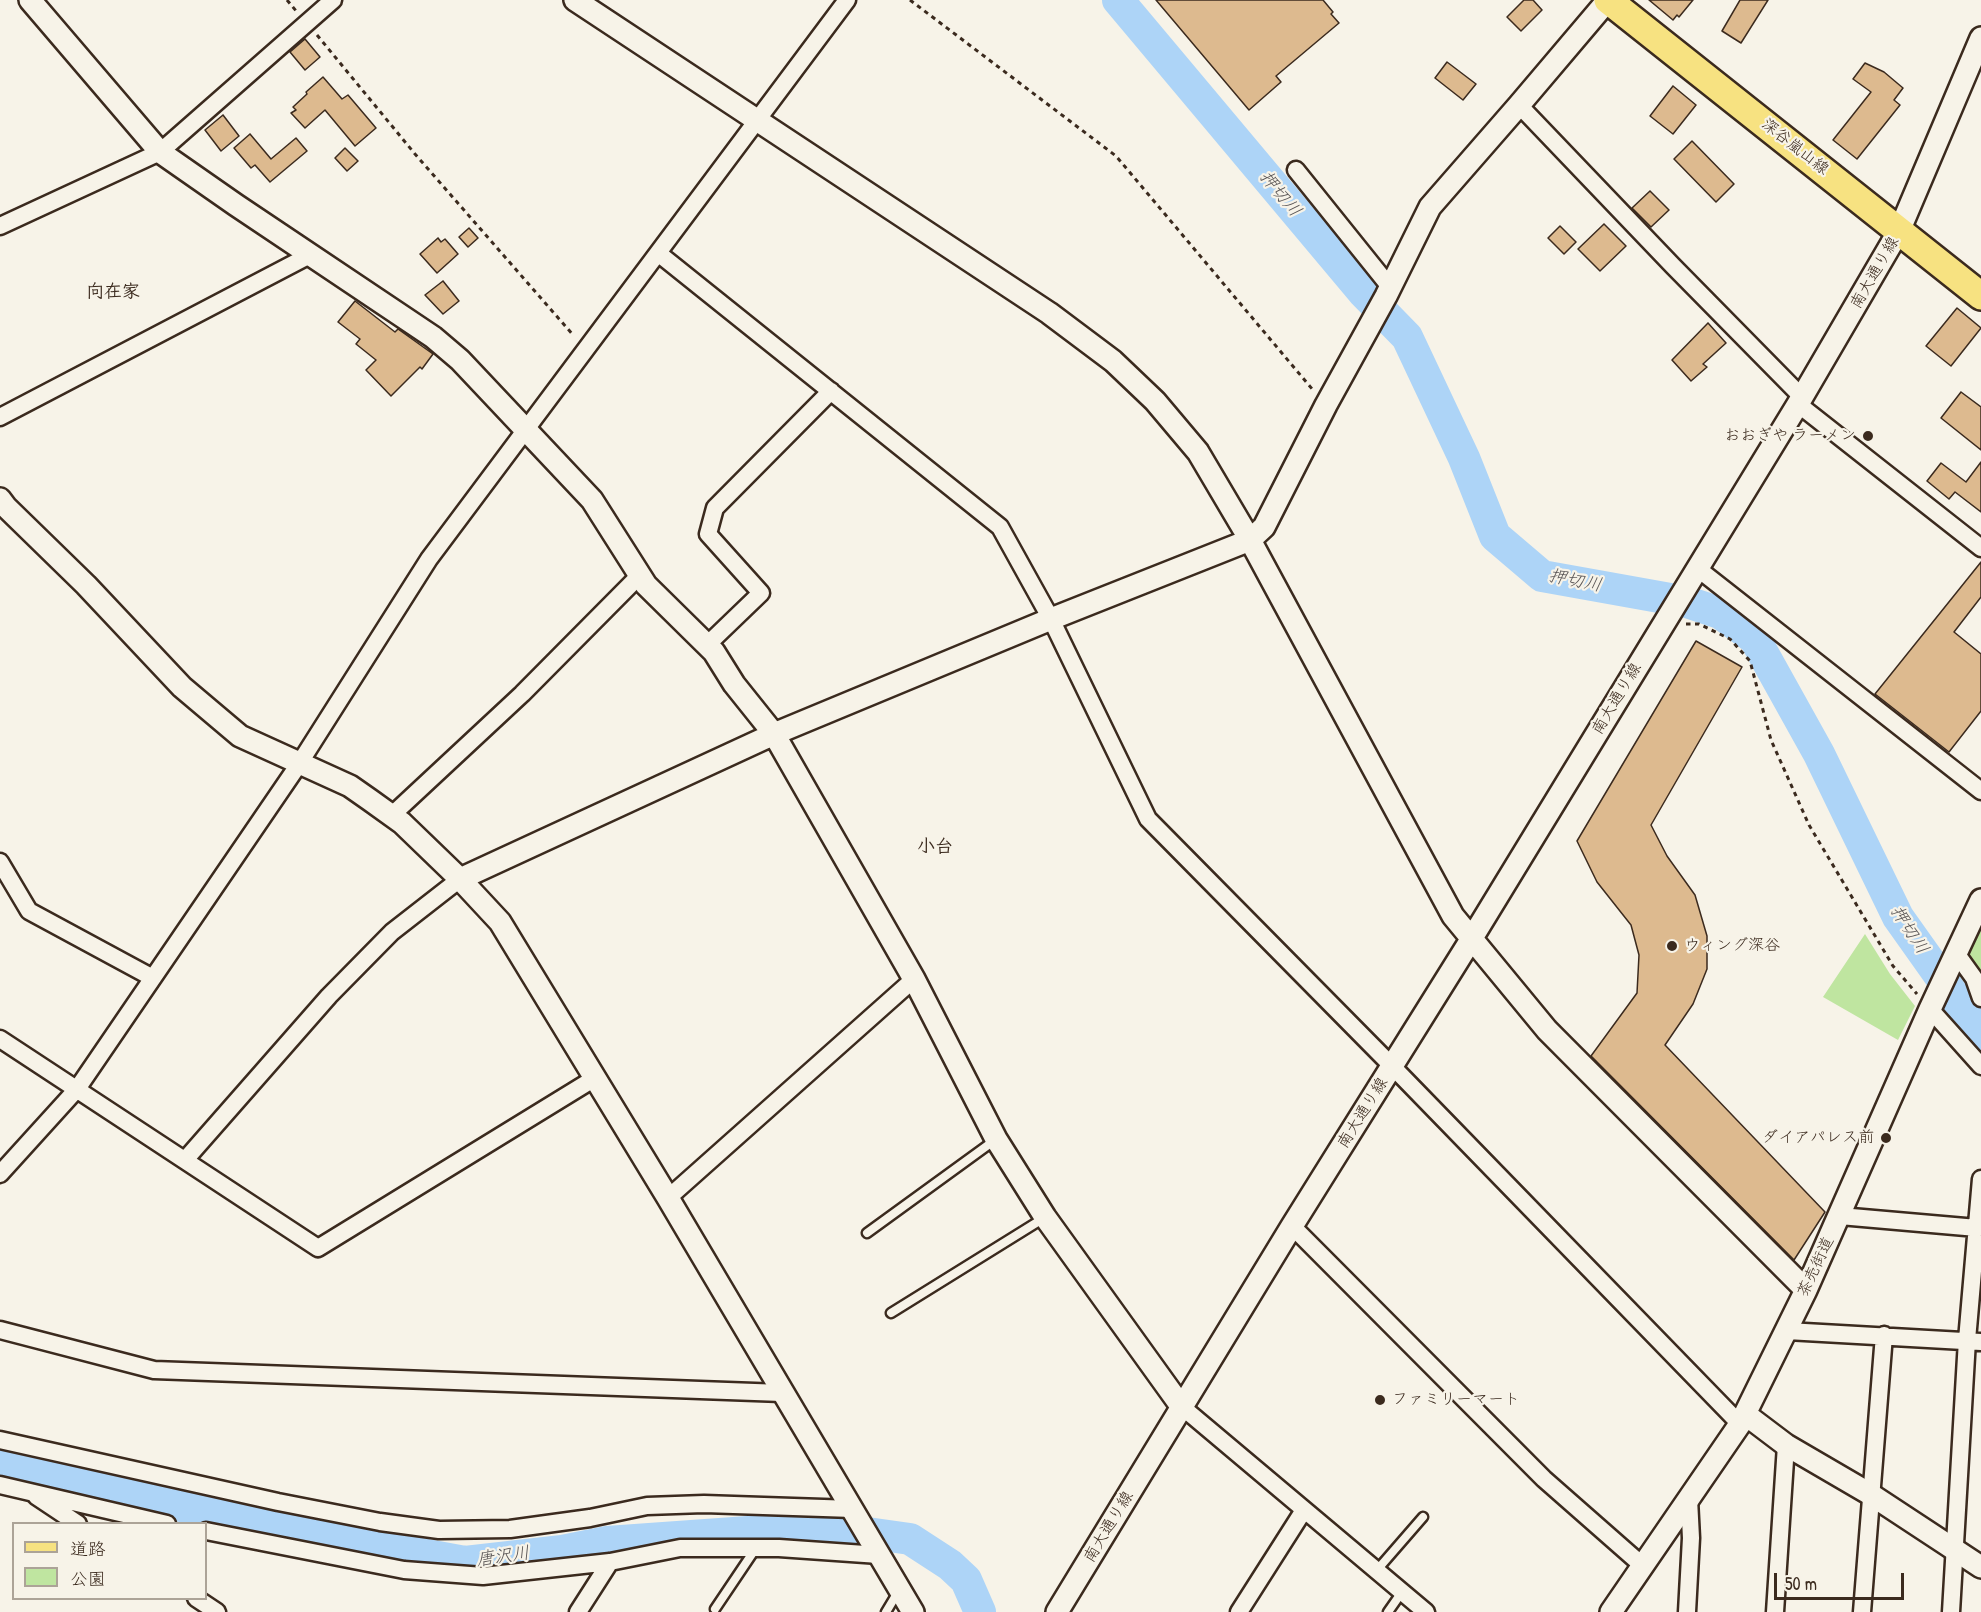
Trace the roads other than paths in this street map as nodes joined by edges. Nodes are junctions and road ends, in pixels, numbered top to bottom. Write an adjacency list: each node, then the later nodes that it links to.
1 (30, 0): 9 (street)
2 (333, 0): 9 (street)
3 (575, 0): 8 (street)
4 (847, 0): 8 (street)
5 (1608, 0): 7 (street); 12 (main road, 深谷嵐山線)
6 (1979, 48): 12 (street, 南大通り線)
7 (1520, 105): 15 (street); 18 (street)
8 (758, 121): 13 (street); 22 (street)
9 (160, 152): 11 (street); 14 (street)
10 (1296, 170): 15 (street)
11 (0, 226)
12 (1900, 229): 16 (main road, 深谷嵐山線); 18 (street, 南大通り線)
13 (658, 253): 17 (street); 20 (street)
14 (310, 255): 19 (street); 20 (street)
15 (1388, 291): 22 (street)
16 (1981, 296)
17 (831, 391): 26 (street); 27 (street)
18 (1800, 401): 23 (street); 25 (street, 南大通り線)
19 (0, 417)
20 (525, 430): 24 (street); 29 (street)
21 (2, 507): 29 (street)
22 (1250, 540): 26 (street); 35 (street)
23 (1981, 548)
24 (640, 575): 27 (street); 31 (street)
25 (1691, 577): 30 (street); 35 (street, 南大通り線)
26 (1051, 619): 28 (street); 42 (street)
27 (707, 645): 28 (street)
28 (774, 734): 33 (street); 38 (street)
29 (299, 764): 31 (street); 37 (street)
30 (1981, 791)
31 (391, 816): 33 (street)
32 (0, 862): 37 (street)
33 (460, 879): 44 (street); 47 (street)
34 (1981, 900): 36 (street, 茶売街道)
35 (1472, 938): 42 (street, 南大通り線); 56 (street)
36 (1954, 958): 39 (street); 40 (street, 茶売街道)
37 (153, 978): 45 (street)
38 (914, 979): 46 (street); 50 (street)
39 (1981, 998)
40 (1932, 1004): 43 (street); 51 (street, 茶売街道)
41 (0, 1039): 45 (street)
42 (1392, 1066): 53 (street, 南大通り線); 64 (street)
43 (1981, 1066)
44 (595, 1078): 47 (street); 50 (street)
45 (77, 1089): 47 (street); 48 (street)
46 (996, 1139): 52 (street); 55 (lane)
47 (185, 1160)
48 (0, 1173)
49 (1981, 1179): 54 (street)
50 (668, 1198): 62 (street)
51 (1840, 1216): 54 (street); 56 (street, 茶売街道)
52 (1044, 1217): 57 (lane); 63 (street)
53 (1292, 1226): 63 (street, 南大通り線); 81 (street)
54 (1977, 1228): 61 (street)
55 (867, 1233)
56 (1806, 1290): 59 (street, 茶売街道)
57 (891, 1313)
58 (0, 1330): 62 (street)
59 (1787, 1330): 60 (street); 64 (street, 茶売街道)
60 (1884, 1335): 61 (street); 69 (street)
61 (1974, 1341): 78 (street)
62 (782, 1392): 72 (street)
63 (1181, 1406): 71 (street); 92 (street, 南大通り線)
64 (1742, 1419): 66 (street); 70 (street, 茶売街道)
65 (0, 1440): 72 (street)
66 (1786, 1444): 69 (street); 98 (street)
67 (0, 1485): 68 (street)
68 (25, 1490): 74 (street); 75 (street)
69 (1870, 1494): 78 (street); 99 (street)
70 (1689, 1499): 81 (street, 茶売街道); 97 (street)
71 (1304, 1510): 83 (street); 93 (street)
72 (855, 1513): 79 (street)
73 (1423, 1517): 83 (lane)
74 (75, 1522)
75 (159, 1522)
76 (207, 1532): 80 (street)
77 (756, 1548): 79 (street); 80 (street); 87 (lane)
78 (1955, 1549): 82 (street); 100 (street)
79 (877, 1552): 84 (street)
80 (610, 1562): 89 (street)
81 (1643, 1566): 96 (street, 茶売街道)
82 (1981, 1567)
83 (1377, 1570): 85 (street)
84 (900, 1589): 90 (lane); 91 (street)
85 (1402, 1592): 94 (lane); 95 (street)
86 (198, 1600): 88 (street)
87 (715, 1609)
88 (218, 1612)
89 (578, 1612)
90 (886, 1612)
91 (914, 1612)
92 (1058, 1612)
93 (1239, 1612)
94 (1388, 1612)
95 (1426, 1612)
96 (1611, 1612)
97 (1687, 1612)
98 (1775, 1612)
99 (1862, 1612)
100 (1951, 1612)

